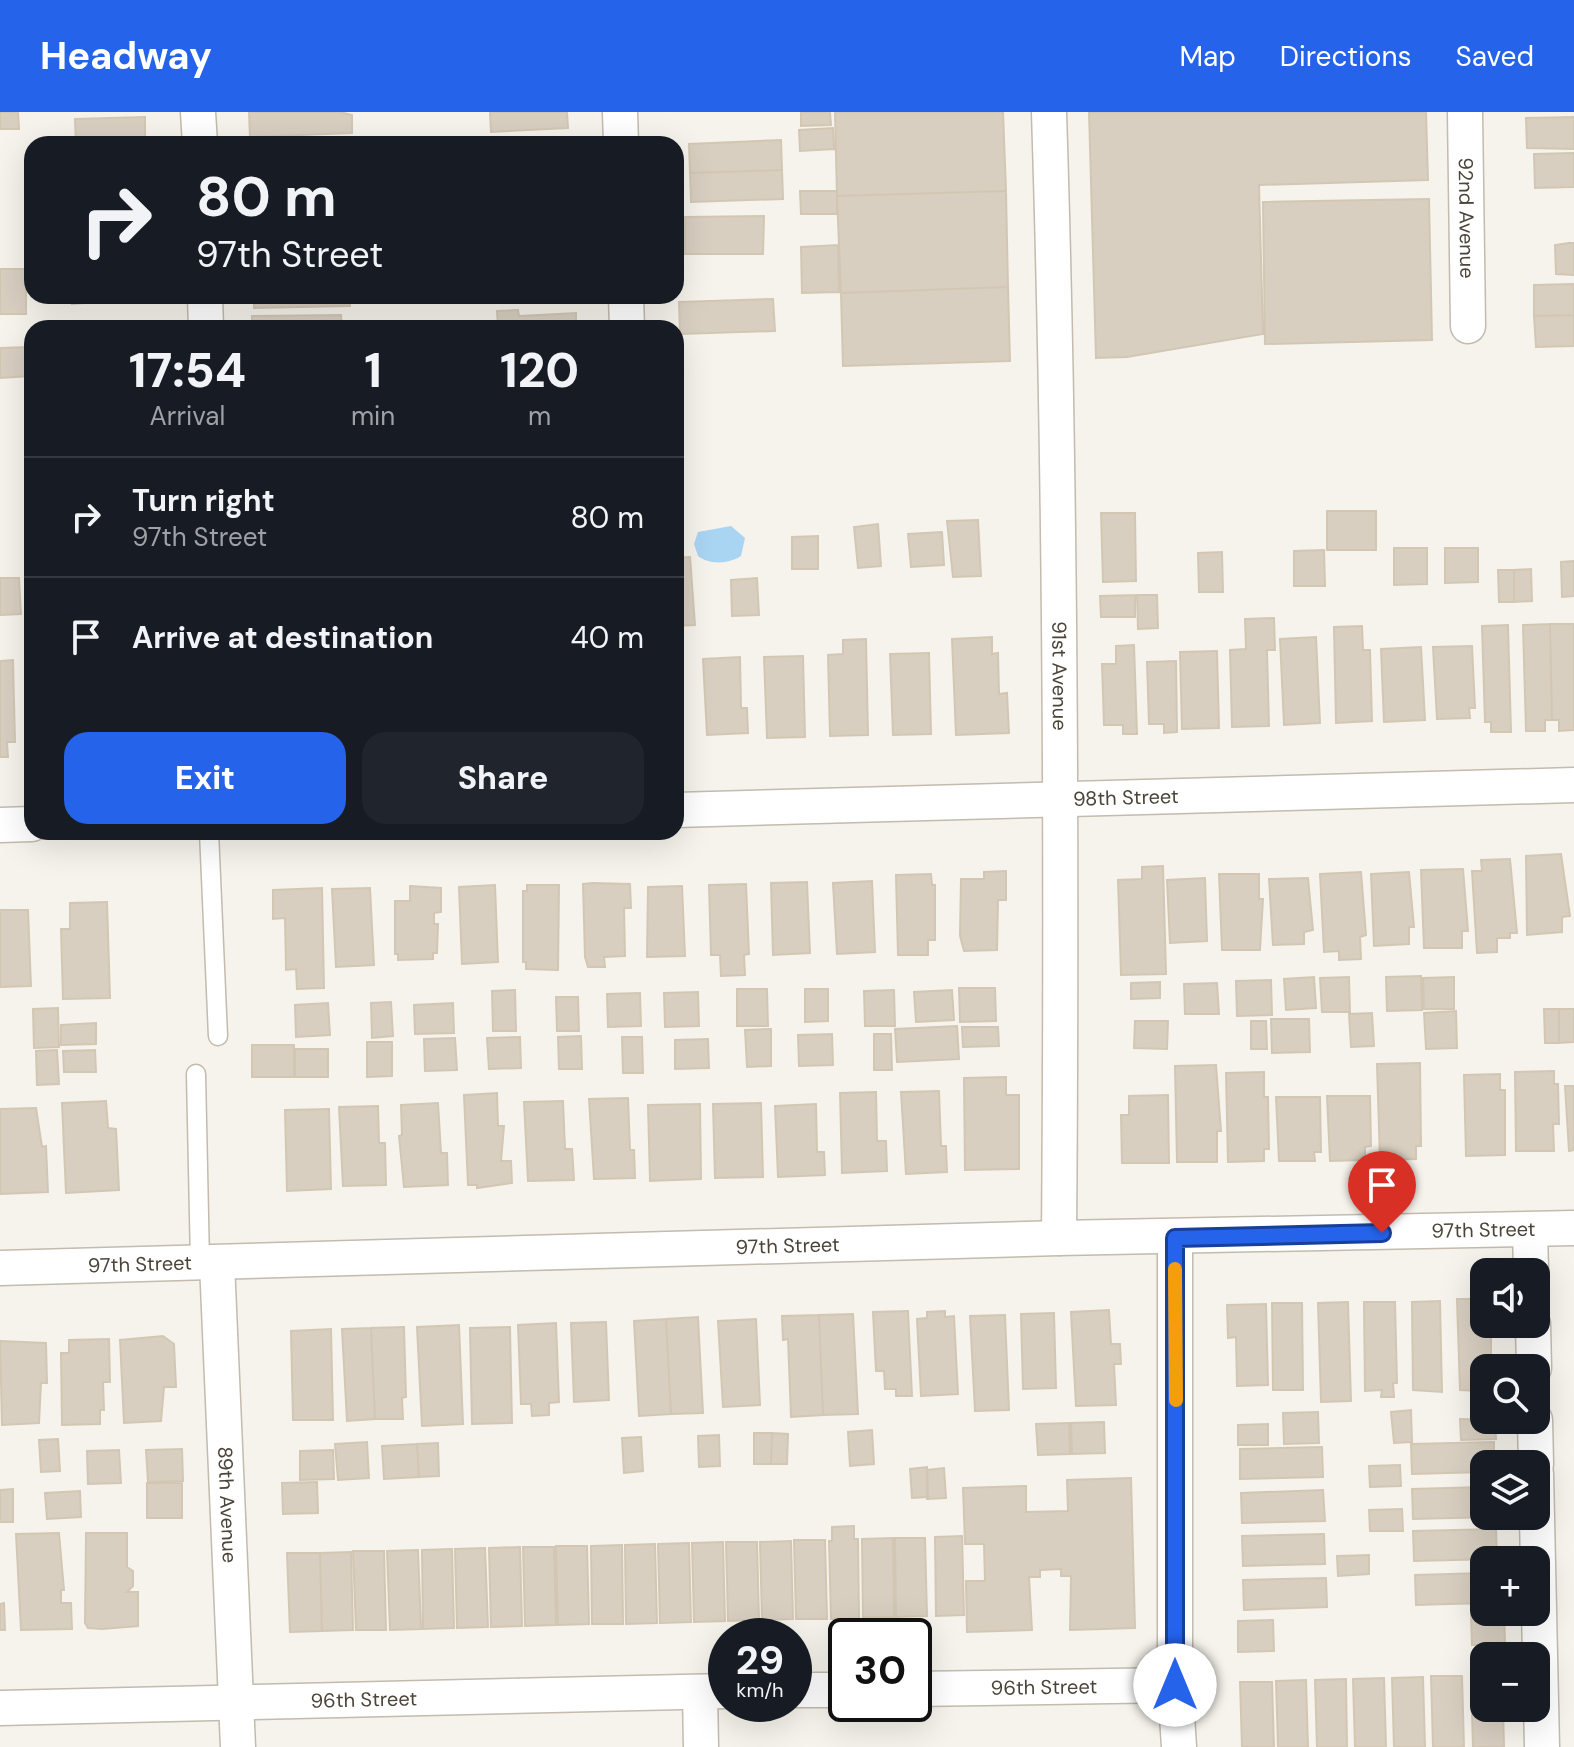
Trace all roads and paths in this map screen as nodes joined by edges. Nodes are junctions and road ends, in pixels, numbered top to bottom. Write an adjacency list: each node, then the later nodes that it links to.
1 (198, 112): 5 (street)
2 (620, 112): 6 (street)
3 (1049, 112): 9 (street, 91st Avenue)
4 (1465, 112): 7 (street, 92nd Avenue)
5 (200, 136)
6 (621, 136)
7 (1468, 326)
8 (1574, 785): 9 (street, 98th Street)
9 (1063, 800): 10 (street, 98th Street); 18 (street, 91st Avenue)
10 (684, 810)
11 (24, 824): 12 (street)
12 (0, 825)
13 (209, 840): 14 (lane)
14 (218, 1036)
15 (196, 1074): 21 (lane)
16 (1574, 1228): 17 (street, 97th Street)
17 (1530, 1230): 19 (street, 97th Street); 20 (street)
18 (1059, 1238): 19 (street, 97th Street); 21 (street, 97th Street)
19 (1175, 1238): 24 (street)
20 (1531, 1258)
21 (209, 1263): 22 (street, 97th Street); 27 (street, 89th Avenue)
22 (0, 1268)
23 (1537, 1530): 33 (street)
24 (1175, 1685): 25 (street, 96th Street); 32 (street)
25 (932, 1689)
26 (708, 1691): 27 (street, 96th Street)
27 (237, 1704): 28 (street, 96th Street); 30 (street, 89th Avenue)
28 (0, 1708)
29 (708, 1714): 31 (street)
30 (238, 1747)
31 (701, 1747)
32 (1179, 1747)
33 (1542, 1747)

